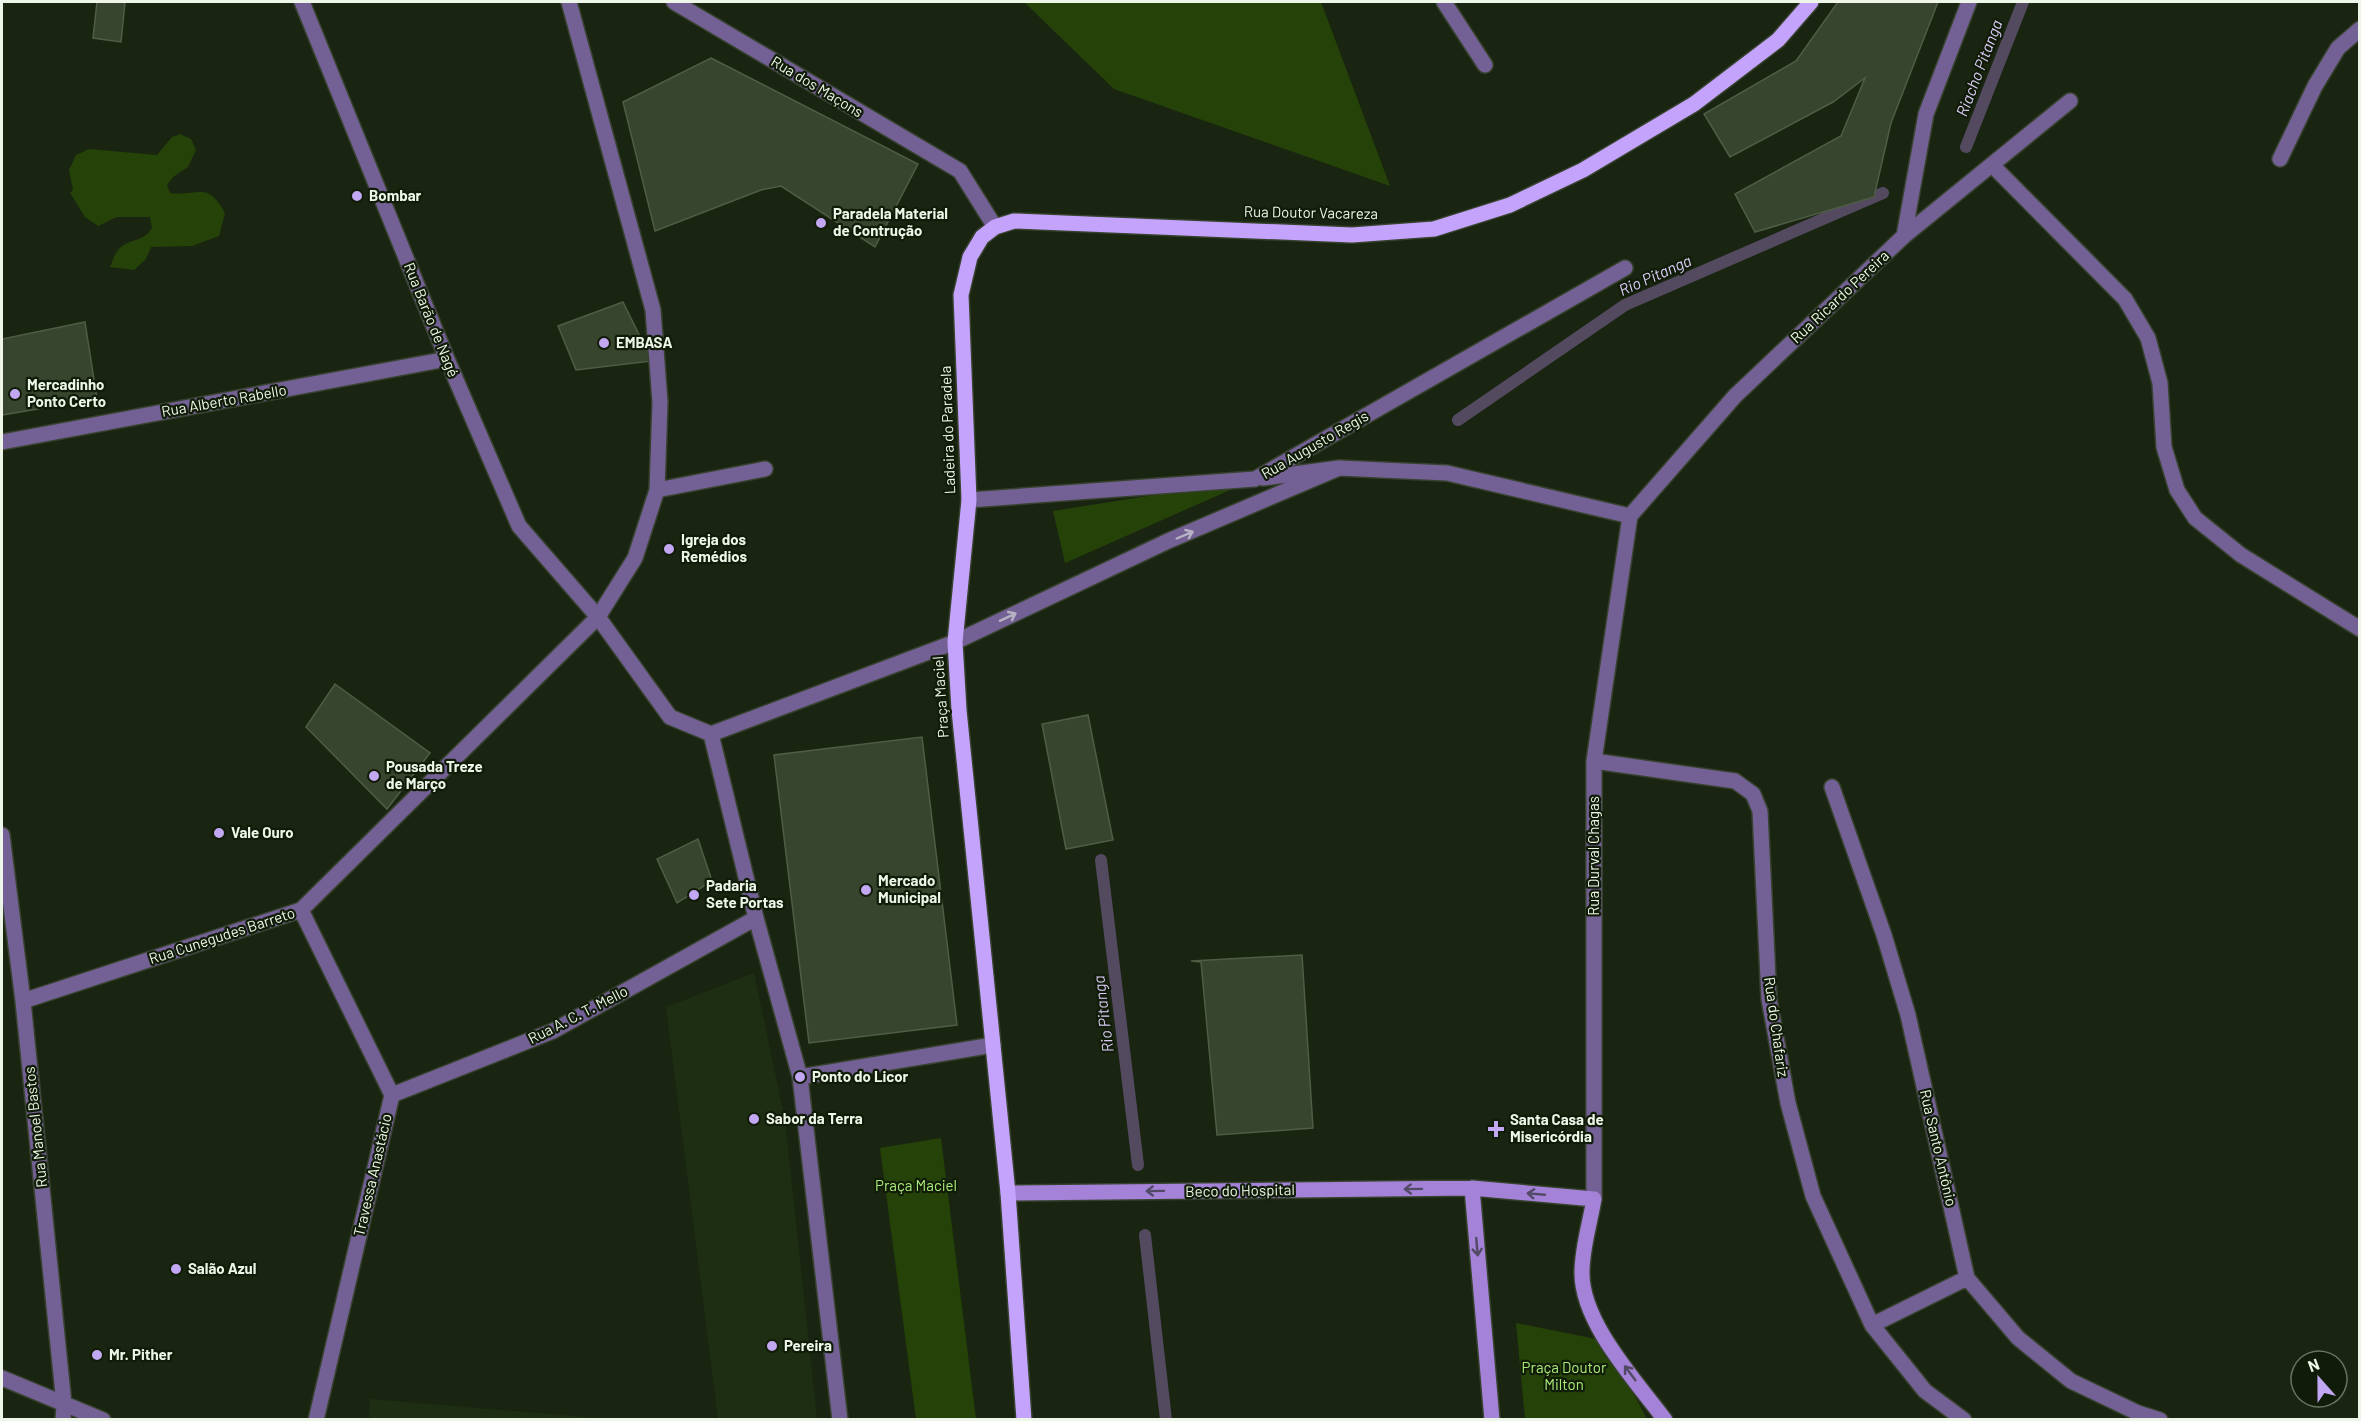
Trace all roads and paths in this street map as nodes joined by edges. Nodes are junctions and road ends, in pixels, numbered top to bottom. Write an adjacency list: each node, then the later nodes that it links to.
1 (302, 2): 15 (street, Rua Barão de Nagé)
2 (569, 2): 20 (street, Rua Cunegudes Barreto)
3 (674, 2): 12 (street, Rua dos Maçons)
4 (1444, 2): 8 (street)
5 (1811, 2): 12 (main road, Rua Doutor Vacareza)
6 (1970, 2): 13 (street)
7 (2360, 29): 10 (street)
8 (1485, 65)
9 (2070, 101): 11 (street, Rua Ricardo Pereira)
10 (2280, 159)
11 (1993, 166): 13 (street, Rua Ricardo Pereira); 24 (street)
12 (995, 227): 21 (main road, Ladeira do Paradela)
13 (1904, 236): 22 (street, Rua Ricardo Pereira)
14 (1625, 268): 19 (street, Rua Augusto Regis)
15 (447, 360): 16 (street, Rua Alberto Rabello); 23 (street, Rua Barão de Nagé)
16 (2, 442)
17 (1339, 468): 19 (street); 22 (street); 25 (street, one-way to 17)
18 (765, 469): 20 (street)
19 (1255, 479): 21 (street, Rua Augusto Regis)
20 (657, 490): 23 (street, Rua Cunegudes Barreto)
21 (969, 500): 25 (main road, Ladeira do Paradela)
22 (1630, 516): 27 (street, Rua Durval Chagas)
23 (598, 618): 26 (street); 30 (street, Rua Cunegudes Barreto)
24 (2360, 629)
25 (955, 642): 26 (street, Praça Maciel); 33 (main road, Praça Maciel)
26 (711, 734): 31 (street)
27 (1594, 761): 38 (street, Rua Durval Chagas); 40 (street, Rua do Chafariz)
28 (1832, 788): 39 (street, Rua Santo Antônio)
29 (2, 842): 32 (street, Rua Manoel Bastos)
30 (301, 910): 32 (street, Rua Cunegudes Barreto); 35 (street, Travessa Anastácio)
31 (756, 918): 34 (street); 35 (street, Rua A. C. T. Mello)
32 (23, 1001): 42 (street, Rua Manoel Bastos)
33 (993, 1045): 34 (street); 37 (main road, Praça Maciel)
34 (800, 1077): 46 (street)
35 (392, 1095): 45 (street, Travessa Anastácio)
36 (1472, 1188): 37 (street, Beco do Hospital, one-way to 37); 38 (street, one-way to 36); 48 (street, one-way to 48)
37 (1008, 1193): 47 (main road, Praça Maciel)
38 (1594, 1199): 49 (street, one-way to 38)
39 (1967, 1278): 40 (street); 43 (street, Rua Santo Antônio)
40 (1872, 1325): 50 (street, Rua do Chafariz)
41 (2, 1378): 42 (street)
42 (63, 1412): 44 (street)
43 (2132, 1416): 51 (street, Rua Santo Antônio)
44 (103, 1419)
45 (316, 1419)
46 (840, 1419)
47 (1024, 1419)
48 (1492, 1419)
49 (1665, 1419)
50 (1964, 1419)
51 (2160, 1419)

